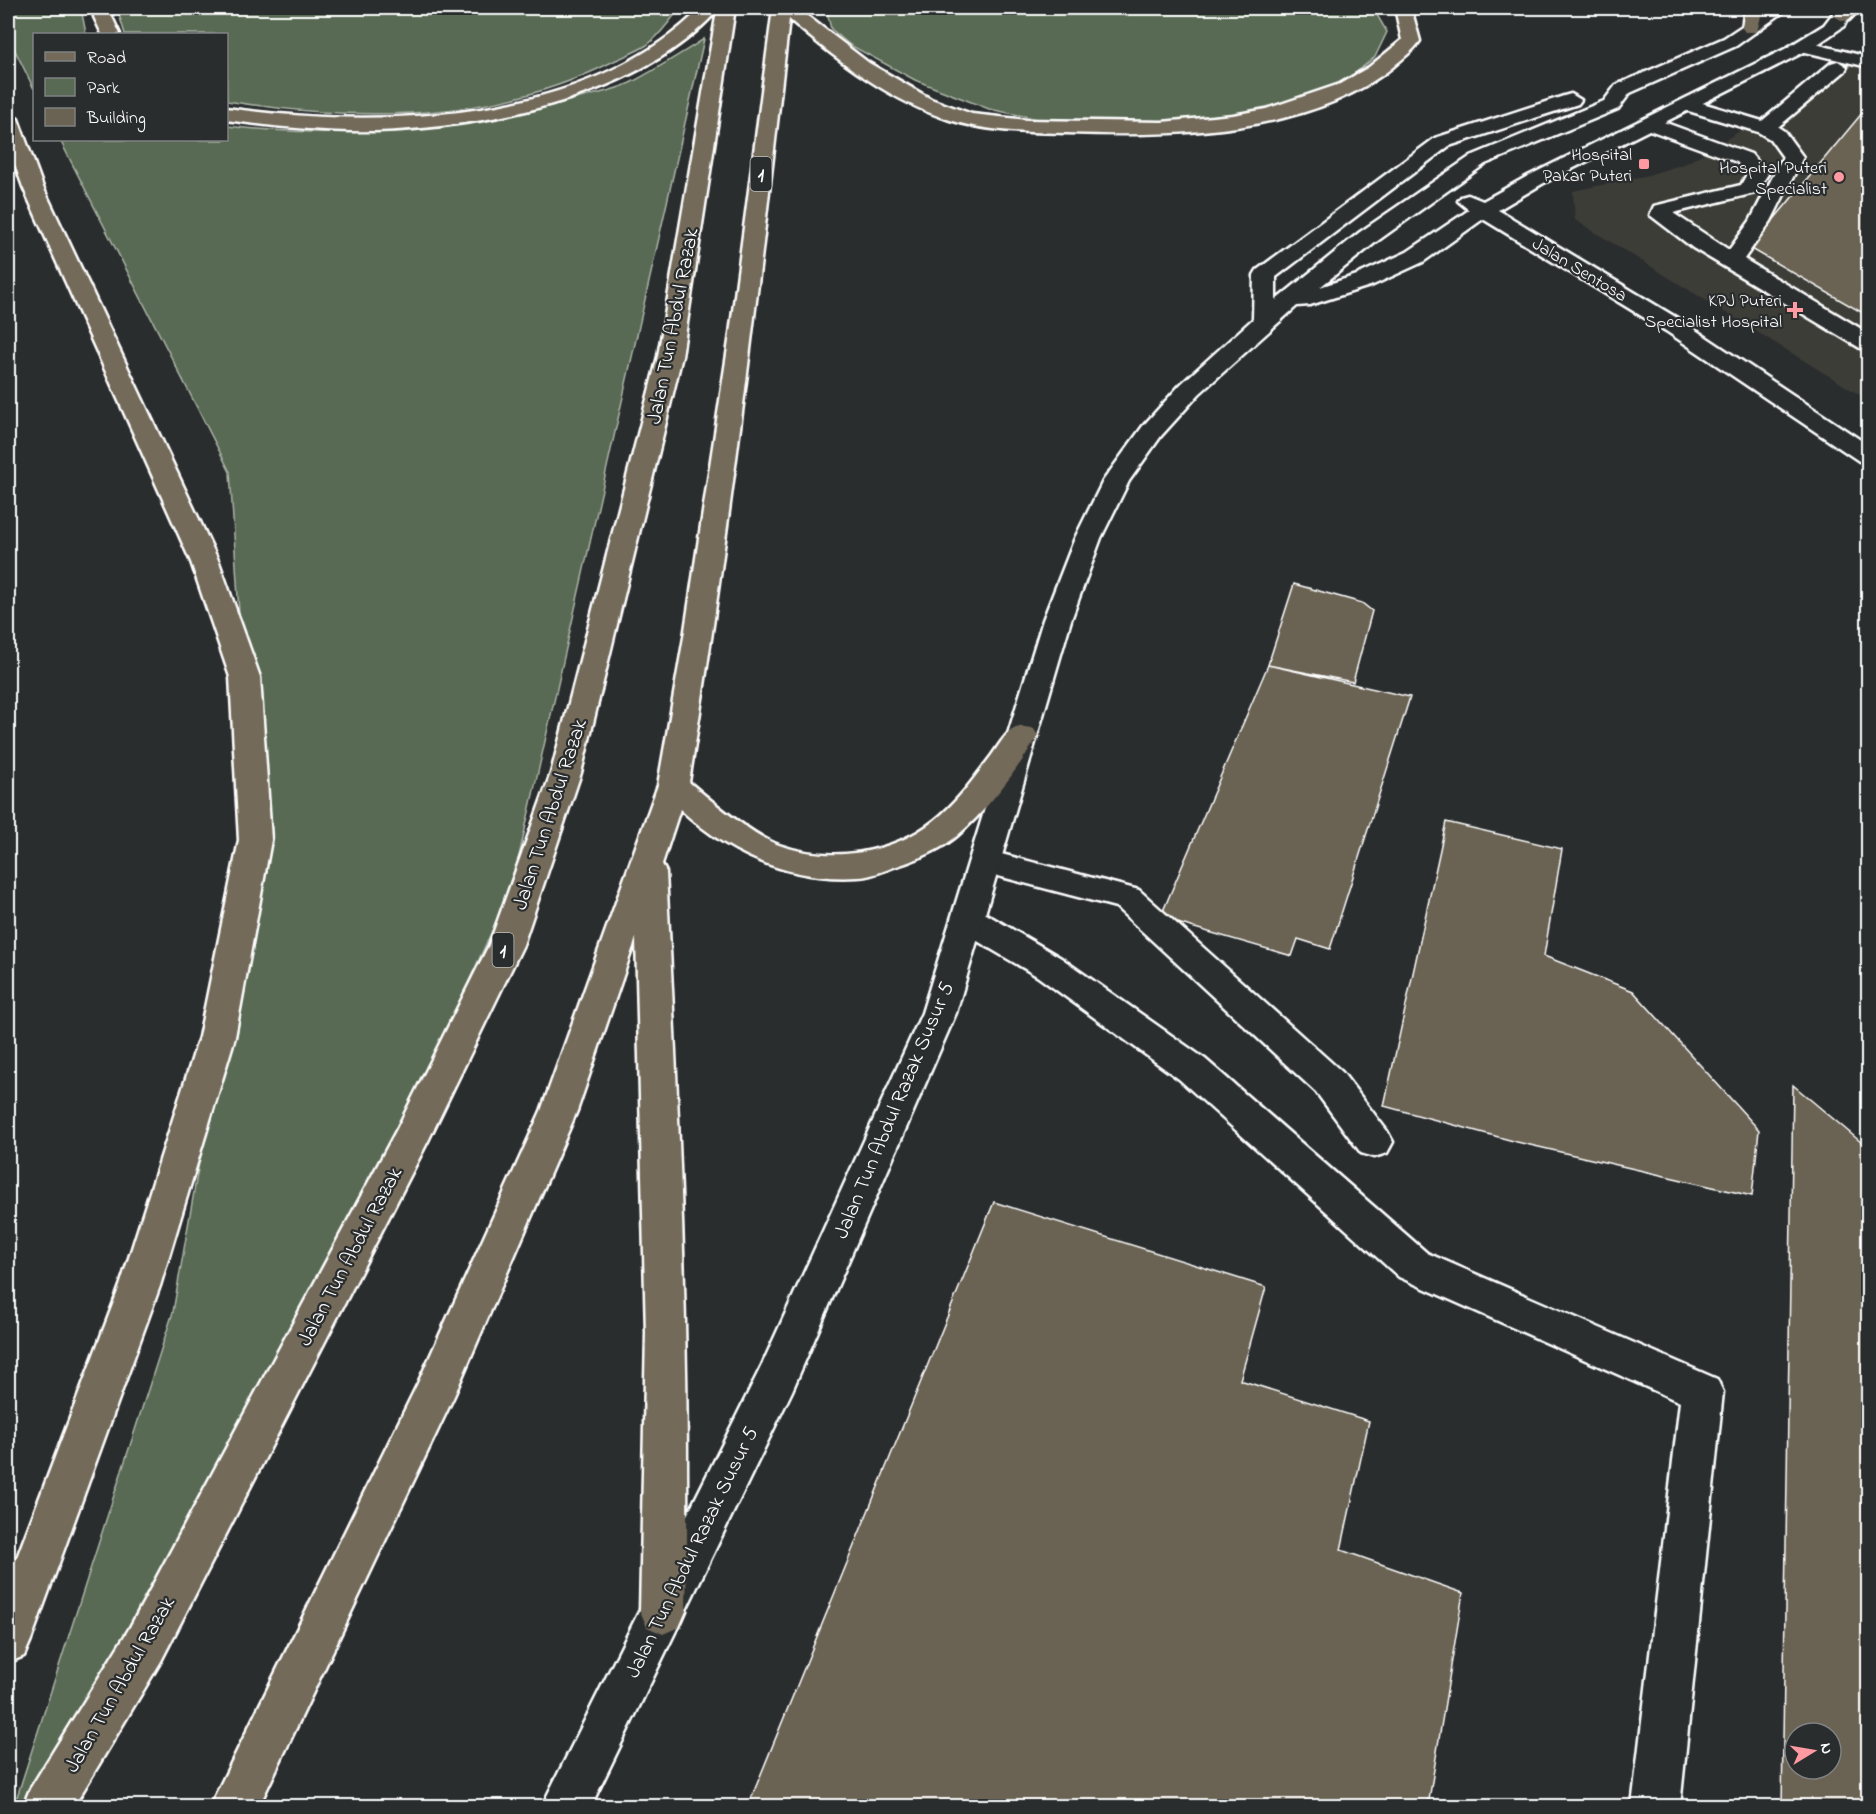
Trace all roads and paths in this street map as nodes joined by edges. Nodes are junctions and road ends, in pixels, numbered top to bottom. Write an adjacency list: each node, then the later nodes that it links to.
1 (103, 8): 11 (main road)
2 (710, 8): 16 (main road)
3 (726, 8): 34 (main road, Jalan Tun Abdul Razak / 1)
4 (782, 8): 27 (main road, 1)
5 (787, 8): 6 (main road)
6 (1403, 8)
7 (1754, 8): 10 (main road)
8 (1780, 8): 10 (street, Jalan Tun Abdul Razak Susur 5)
9 (1847, 10): 12 (street, Jalan Tun Abdul Razak Susur 5)
10 (1751, 28): 14 (street, Jalan Tun Abdul Razak Susur 5)
11 (111, 33)
12 (1797, 50): 13 (street); 15 (street, Jalan Tun Abdul Razak Susur 5); 19 (street)
13 (1869, 62)
14 (1623, 89): 20 (street, Jalan Tun Abdul Razak Susur 5); 23 (street)
15 (1689, 105): 18 (street, Jalan Tun Abdul Razak Susur 5); 19 (street)
16 (228, 114)
17 (8, 119): 33 (main road)
18 (1651, 124): 21 (street, Jalan Tun Abdul Razak Susur 5); 22 (street)
19 (1765, 128): 22 (street)
20 (1440, 185): 21 (street, Jalan Sentosa); 23 (street, Jalan Tun Abdul Razak Susur 5)
21 (1483, 210): 23 (street, Jalan Tun Abdul Razak Susur 5); 25 (street, Jalan Sentosa)
22 (1732, 261): 24 (street)
23 (1274, 313): 26 (street, Jalan Tun Abdul Razak Susur 5)
24 (1869, 343)
25 (1869, 456)
26 (1023, 736): 27 (main road); 29 (street, Jalan Tun Abdul Razak Susur 5)
27 (673, 785): 28 (main road, 1)
28 (650, 855): 32 (main road); 35 (main road, 1)
29 (986, 862): 30 (street, Jalan Tun Abdul Razak Susur 5); 31 (street)
30 (969, 920): 32 (street, Jalan Tun Abdul Razak Susur 5); 37 (street)
31 (1374, 1142)
32 (663, 1611): 36 (street, Jalan Tun Abdul Razak Susur 5)
33 (8, 1640)
34 (47, 1806)
35 (234, 1806)
36 (566, 1806)
37 (1656, 1806)

